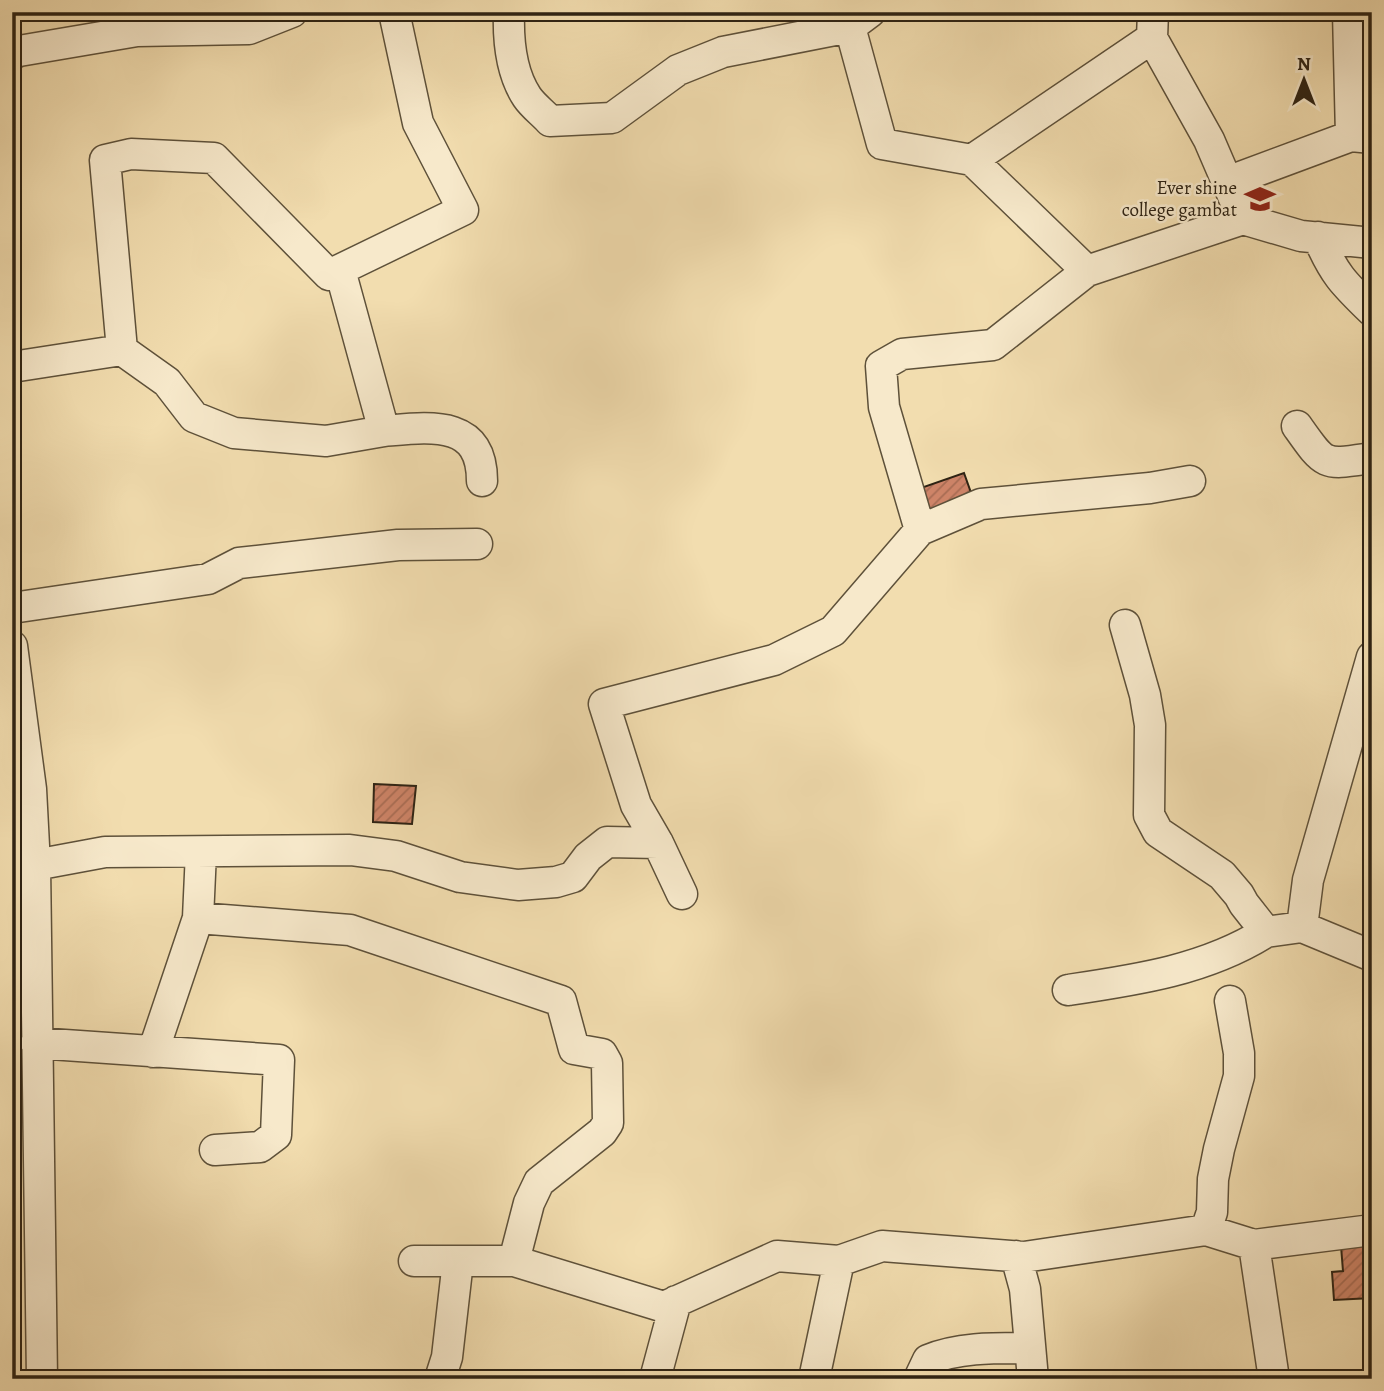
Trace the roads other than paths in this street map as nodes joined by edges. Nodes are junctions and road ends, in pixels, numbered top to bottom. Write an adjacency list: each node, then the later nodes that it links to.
1 (292, 12): 7 (street)
2 (394, 12): 14 (street)
3 (509, 12): 5 (street)
4 (1348, 12): 8 (street)
5 (860, 20): 9 (street)
6 (1153, 25): 9 (street); 10 (street)
7 (12, 54)
8 (1362, 137): 10 (street)
9 (972, 160): 15 (street)
10 (1227, 182): 11 (street)
11 (1243, 219): 12 (street); 15 (street)
12 (1318, 237): 13 (street); 16 (street)
13 (1372, 243)
14 (340, 270): 17 (street); 20 (street)
15 (1087, 271): 24 (street)
16 (1372, 311)
17 (122, 351): 18 (street); 20 (street)
18 (12, 367)
19 (1297, 426): 21 (street)
20 (384, 431): 22 (street)
21 (1372, 458)
22 (482, 481)
23 (1190, 481): 24 (street)
24 (920, 530): 30 (street)
25 (477, 544): 26 (street)
26 (12, 608)
27 (1125, 625): 37 (street)
28 (12, 646): 32 (street)
29 (1372, 657): 36 (street)
30 (658, 843): 31 (street); 33 (street)
31 (201, 852): 32 (street); 34 (street)
32 (35, 865): 35 (street)
33 (682, 894)
34 (198, 918): 42 (street); 50 (street)
35 (26, 924): 41 (street)
36 (1302, 927): 37 (street); 38 (street)
37 (1266, 932): 39 (street)
38 (1372, 956)
39 (1068, 990)
40 (1230, 1001): 44 (street)
41 (36, 1043): 42 (street); 54 (street)
42 (153, 1052): 43 (street)
43 (215, 1150)
44 (1206, 1230): 46 (street); 47 (street)
45 (1372, 1230): 46 (street)
46 (1254, 1245): 60 (street)
47 (1016, 1256): 51 (street); 53 (street)
48 (414, 1261): 49 (street)
49 (458, 1261): 50 (street); 55 (street)
50 (514, 1261): 52 (street)
51 (839, 1261): 52 (street); 57 (street)
52 (676, 1301): 56 (street)
53 (1030, 1349): 58 (street); 59 (street)
54 (43, 1379)
55 (440, 1379)
56 (656, 1379)
57 (814, 1379)
58 (919, 1379)
59 (1033, 1379)
60 (1274, 1379)

